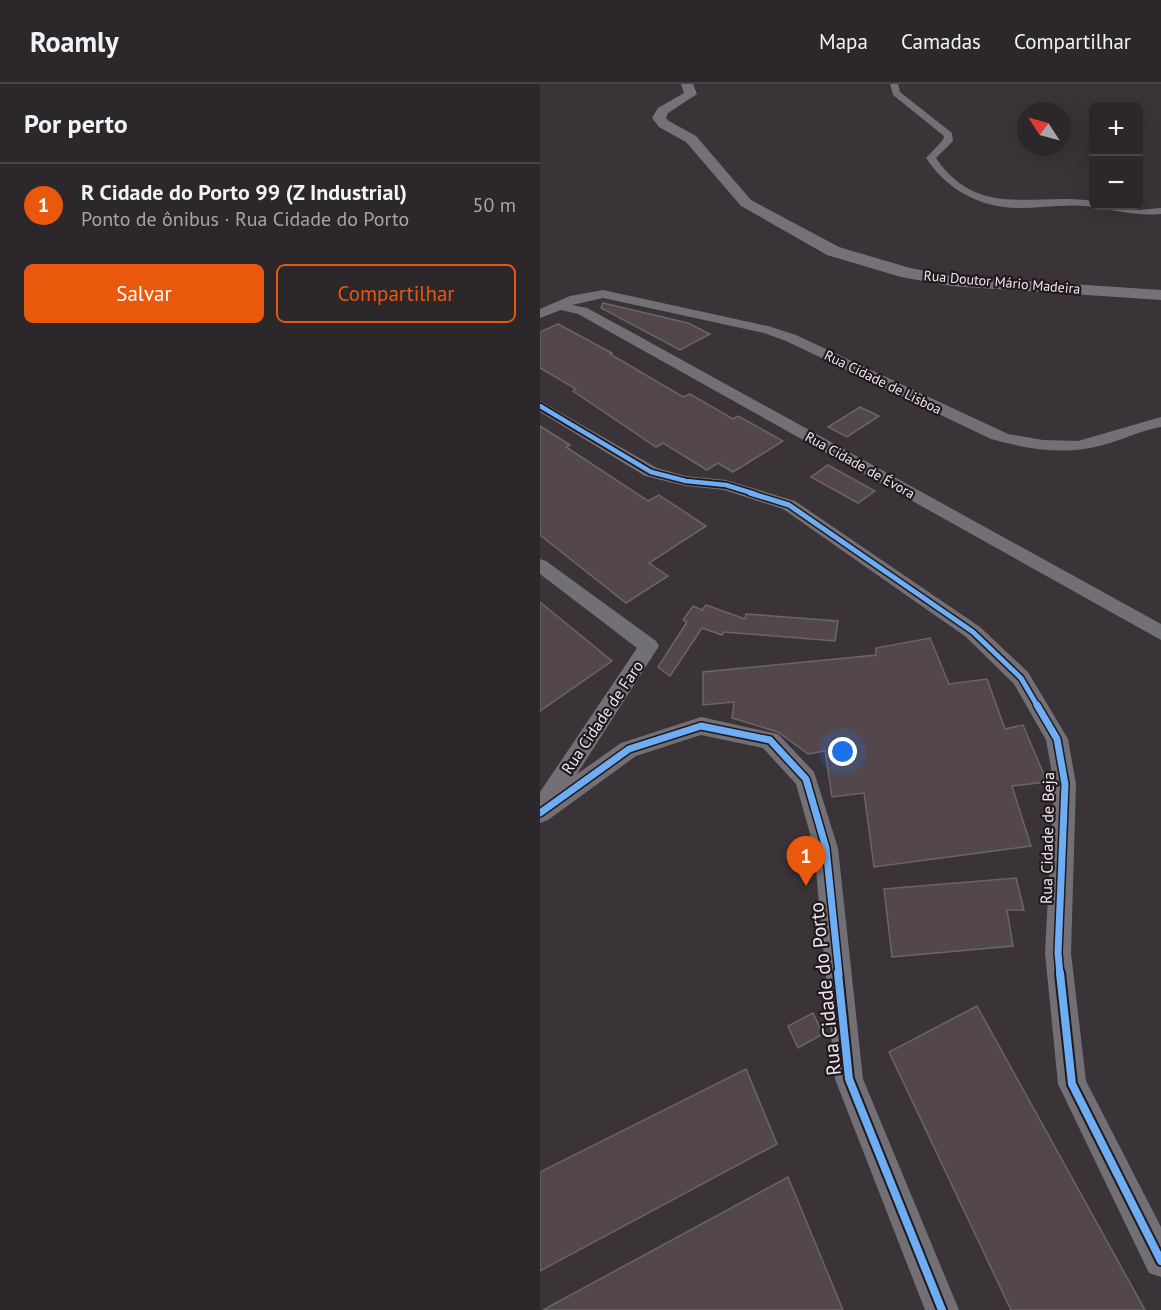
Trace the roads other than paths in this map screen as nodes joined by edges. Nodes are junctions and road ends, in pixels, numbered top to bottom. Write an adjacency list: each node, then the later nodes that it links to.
1 (687, 84): 6 (main road, Rua Doutor Mário Madeira)
2 (894, 84): 3 (street)
3 (1089, 204)
4 (1121, 210): 5 (street)
5 (1161, 212)
6 (1161, 295)
7 (556, 305): 8 (street); 10 (street, Rua Cidade de Lisboa); 12 (street, Rua Cidade de Évora)
8 (540, 314)
9 (540, 406): 14 (street, Rua Cidade de Beja)
10 (1161, 422)
11 (540, 566): 13 (street, Rua Cidade de Faro)
12 (1161, 633)
13 (540, 812): 15 (street, Rua Cidade do Porto)
14 (1161, 1262)
15 (942, 1310)

